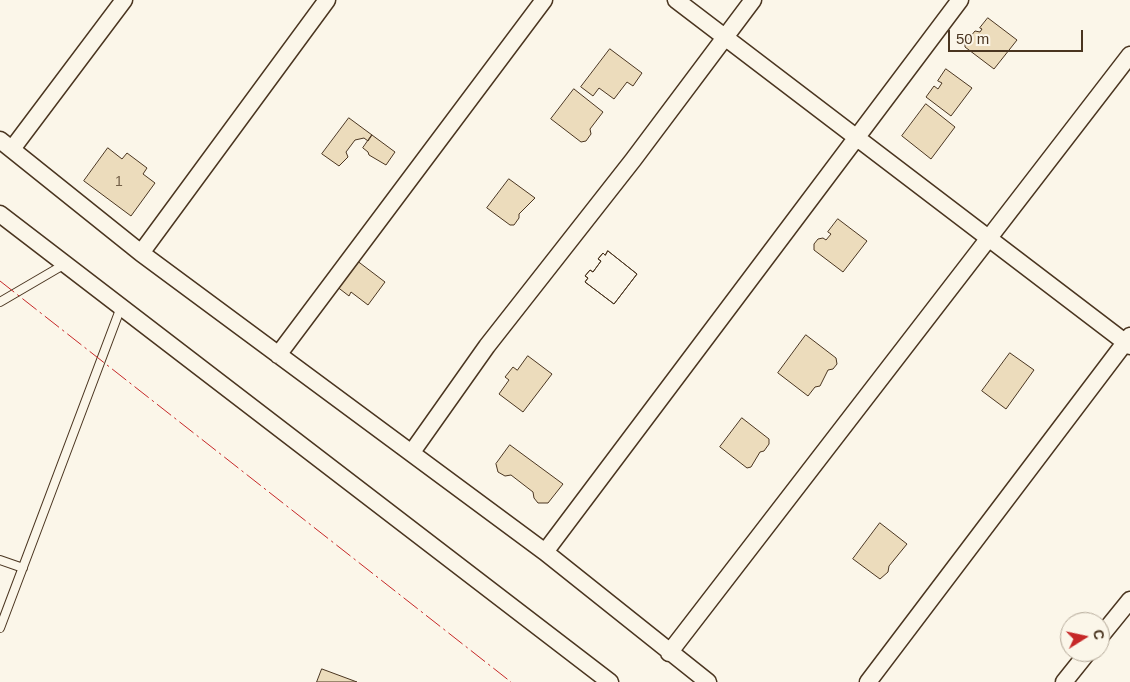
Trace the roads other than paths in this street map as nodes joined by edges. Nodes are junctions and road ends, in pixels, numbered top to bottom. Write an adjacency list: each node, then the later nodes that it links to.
1 (124, 0): 10 (street)
2 (327, 0): 13 (street)
3 (544, 0): 18 (street)
4 (676, 0): 7 (street)
5 (753, 0): 7 (street)
6 (960, 0): 9 (street)
7 (724, 39): 9 (street); 19 (street)
8 (1130, 55): 12 (street)
9 (857, 138): 12 (street); 20 (street)
10 (6, 145): 13 (street)
11 (0, 214): 14 (street)
12 (990, 238): 17 (street); 26 (street)
13 (141, 253): 18 (street)
14 (65, 264): 15 (lane); 16 (street)
15 (0, 302)
16 (121, 307): 22 (lane); 28 (street)
17 (1128, 341): 30 (street)
18 (278, 355): 19 (street)
19 (412, 452): 20 (street)
20 (545, 552): 26 (street)
21 (0, 560): 22 (lane)
22 (23, 568): 25 (lane)
23 (1130, 600): 24 (street)
24 (1110, 625)
25 (0, 628)
26 (669, 653): 29 (street)
27 (1080, 662): 31 (street)
28 (610, 682)
29 (708, 682)
30 (868, 682)
31 (1064, 682)

